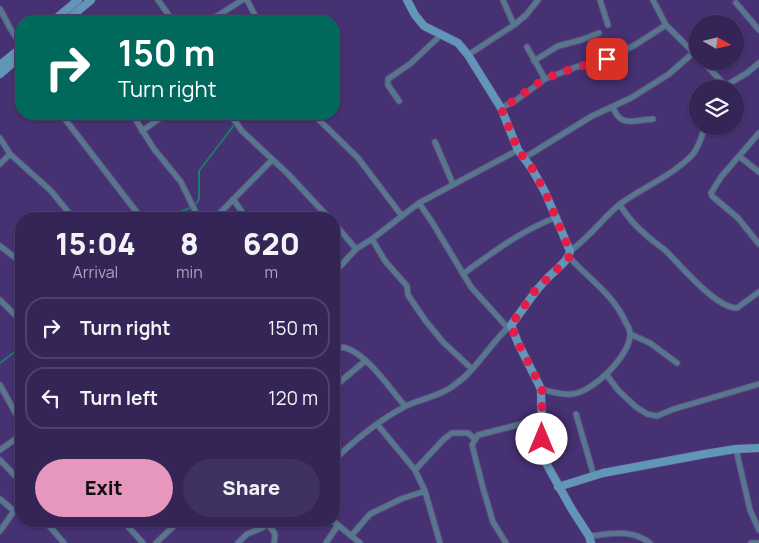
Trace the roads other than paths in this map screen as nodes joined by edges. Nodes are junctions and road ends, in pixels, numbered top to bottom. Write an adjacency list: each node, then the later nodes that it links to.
1 (78, 0): 13 (street)
2 (91, 0): 14 (street)
3 (158, 0): 15 (street)
4 (242, 0): 16 (street)
5 (247, 0): 17 (street)
6 (406, 0): 23 (street)
7 (503, 0): 18 (street)
8 (538, 0): 18 (street)
9 (600, 0): 19 (street)
10 (653, 0): 20 (street)
11 (736, 3): 21 (street)
12 (0, 9): 24 (street)
13 (60, 15)
14 (73, 15)
15 (169, 15)
16 (220, 15)
17 (255, 15)
18 (514, 25): 28 (street)
19 (608, 25)
20 (666, 25): 26 (street); 36 (street)
21 (759, 30)
22 (599, 32): 31 (street)
23 (441, 35): 28 (street); 39 (street)
24 (15, 36)
25 (527, 47): 31 (street)
26 (689, 49)
27 (15, 51): 33 (street)
28 (468, 54): 41 (street)
29 (689, 59): 40 (street)
30 (15, 61): 35 (street)
31 (534, 61): 36 (street)
32 (759, 63): 38 (street)
33 (0, 65)
34 (711, 70): 37 (street)
35 (0, 74)
36 (545, 79): 41 (street)
37 (720, 80)
38 (735, 80)
39 (400, 101)
40 (613, 106): 42 (street); 56 (street)
41 (501, 108): 53 (street)
42 (653, 119)
43 (66, 120): 65 (street)
44 (136, 120): 48 (street)
45 (158, 120): 48 (street)
46 (233, 120): 57 (street)
47 (319, 120): 70 (street)
48 (142, 131): 66 (street)
49 (759, 134): 55 (street)
50 (701, 135): 63 (street)
51 (0, 138): 54 (street)
52 (435, 142): 60 (street)
53 (518, 150): 56 (street); 60 (street)
54 (10, 154): 58 (street); 64 (street)
55 (740, 157): 59 (street); 74 (street)
56 (524, 158): 71 (street)
57 (272, 160): 61 (street); 69 (street)
58 (0, 164)
59 (759, 172)
60 (453, 184): 62 (street)
61 (233, 199): 67 (street); 68 (street)
62 (418, 203): 70 (street); 80 (street)
63 (620, 205): 77 (street); 81 (street)
64 (68, 212)
65 (137, 212)
66 (196, 212)
67 (221, 212)
68 (242, 212)
69 (324, 212)
70 (402, 216): 73 (street)
71 (557, 217): 77 (street); 80 (street)
72 (340, 230): 76 (street)
73 (372, 239): 76 (street); 89 (street)
74 (759, 244)
75 (0, 246): 78 (street)
76 (356, 249): 79 (street)
77 (570, 254): 84 (street); 85 (street)
78 (15, 257)
79 (340, 266)
80 (463, 274): 84 (street)
81 (759, 292)
82 (0, 300): 83 (street)
83 (15, 315)
84 (510, 326): 89 (street); 94 (street)
85 (630, 334): 88 (street); 90 (street)
86 (340, 348): 87 (street)
87 (365, 361): 91 (street); 95 (street)
88 (677, 363)
89 (472, 369): 95 (street)
90 (606, 374): 92 (street); 94 (street)
91 (340, 382)
92 (759, 384)
93 (0, 385): 96 (street)
94 (542, 389): 98 (street)
95 (405, 406): 99 (street)
96 (15, 412)
97 (576, 414): 109 (street)
98 (541, 421): 101 (street); 110 (street)
99 (377, 424): 105 (street); 107 (street)
100 (15, 439): 104 (street)
101 (475, 439): 107 (street); 133 (street)
102 (759, 448): 103 (street)
103 (736, 449): 109 (street); 121 (street)
104 (0, 450)
105 (340, 455)
106 (0, 460): 108 (street)
107 (415, 470): 111 (street)
108 (15, 476)
109 (594, 476): 110 (street)
110 (558, 487): 124 (street)
111 (425, 491): 123 (street); 132 (street)
112 (0, 499): 113 (street)
113 (14, 511): 122 (street)
114 (50, 527): 125 (street)
115 (128, 527): 126 (street)
116 (173, 527): 127 (street)
117 (262, 527): 128 (street)
118 (272, 527): 129 (street)
119 (333, 527): 130 (street)
120 (340, 527): 123 (street)
121 (759, 530)
122 (0, 531)
123 (351, 536): 131 (street)
124 (590, 539): 134 (street)
125 (64, 543)
126 (143, 543)
127 (156, 543)
128 (238, 543)
129 (274, 543)
130 (326, 543)
131 (360, 543)
132 (440, 543)
133 (506, 543)
134 (650, 543)

